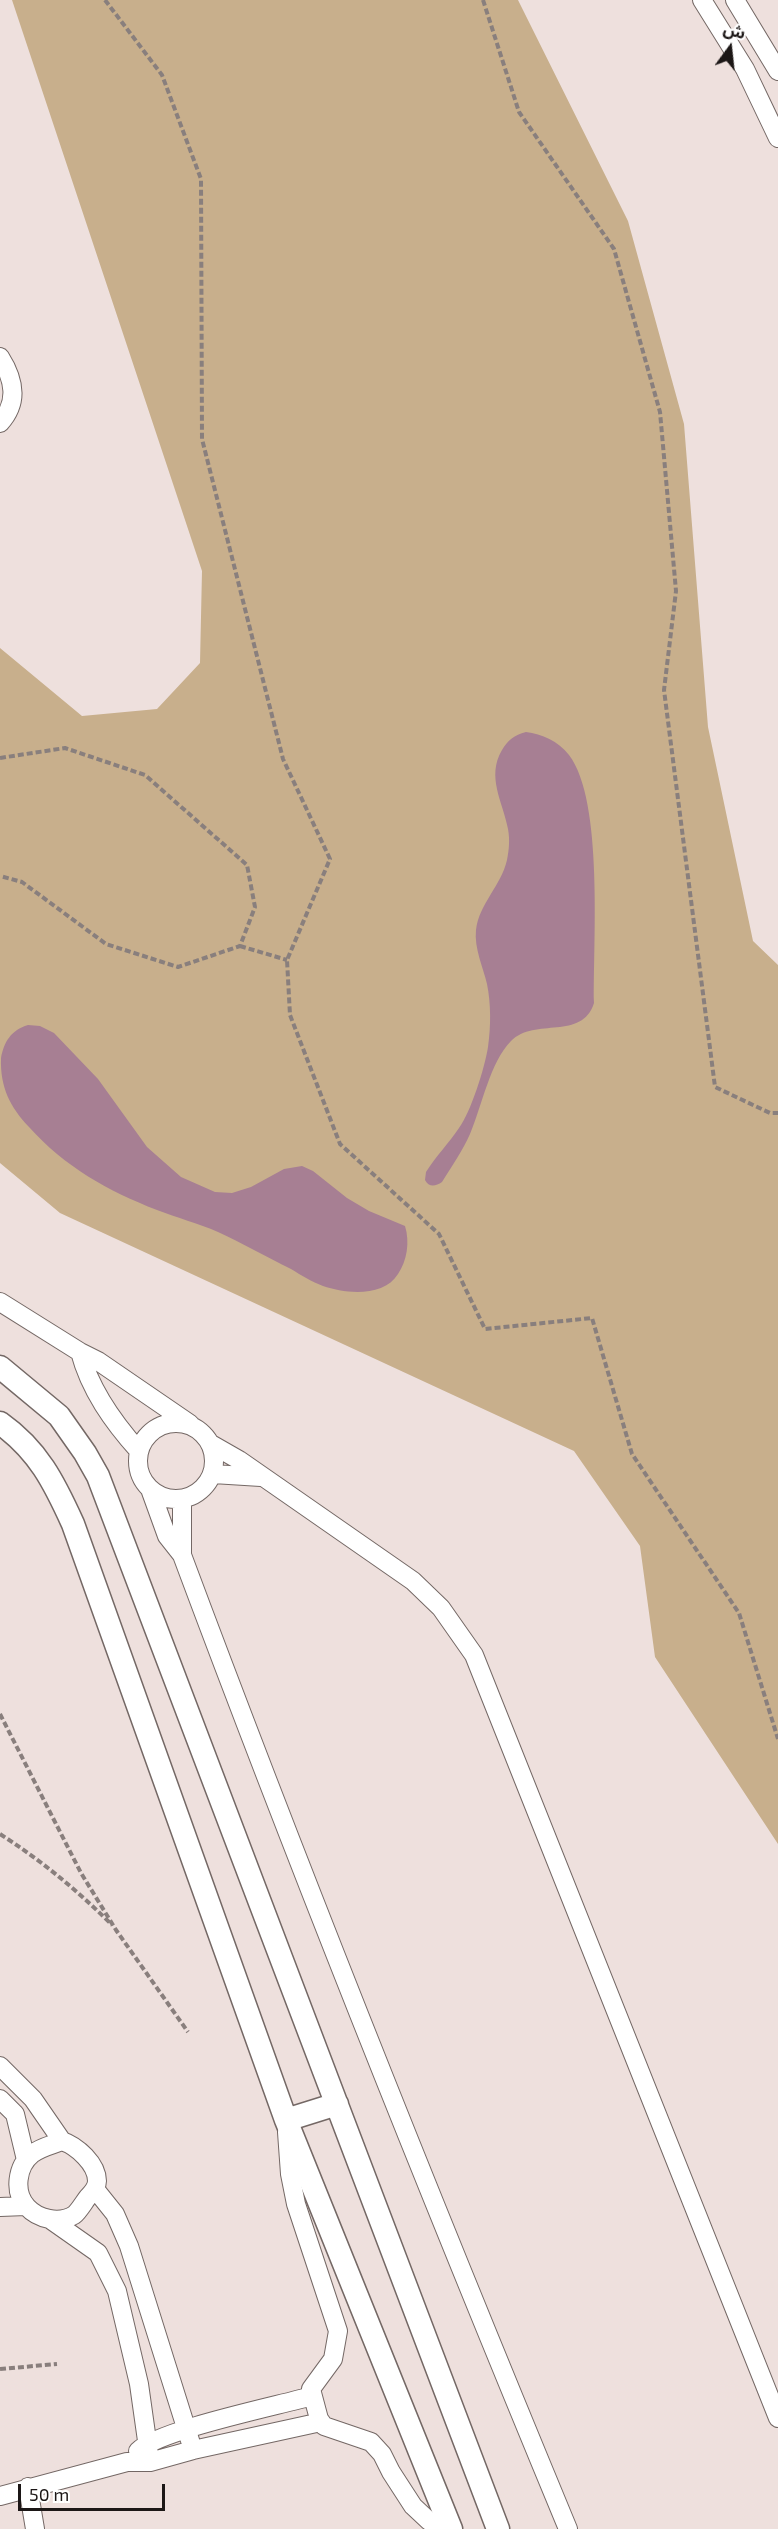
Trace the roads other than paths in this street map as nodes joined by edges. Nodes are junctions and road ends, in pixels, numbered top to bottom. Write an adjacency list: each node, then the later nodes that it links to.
1 (702, 0): 4 (street)
2 (735, 0): 3 (street)
3 (778, 71)
4 (778, 138)
5 (0, 357): 6 (street)
6 (0, 423)
7 (0, 1302): 8 (street)
8 (80, 1352): 11 (street); 13 (street)
9 (0, 1367): 21 (street)
10 (0, 1423): 22 (street)
11 (196, 1427): 12 (street); 13 (street)
12 (212, 1444): 14 (street); 15 (street)
13 (139, 1451): 16 (street)
14 (213, 1474): 15 (street); 17 (street)
15 (261, 1477): 30 (street)
16 (150, 1489): 17 (street); 18 (street)
17 (182, 1499): 18 (street)
18 (182, 1555): 42 (street)
19 (0, 2066): 23 (street)
20 (0, 2099): 24 (street)
21 (337, 2104): 22 (street); 41 (street)
22 (286, 2120): 29 (street); 39 (street)
23 (62, 2141): 24 (street); 25 (street)
24 (26, 2160): 26 (street)
25 (95, 2189): 28 (street); 32 (street)
26 (26, 2206): 27 (street); 28 (street)
27 (0, 2207)
28 (51, 2220): 33 (street)
29 (312, 2396): 31 (street); 32 (street)
30 (778, 2418)
31 (321, 2422): 34 (street); 39 (street)
32 (188, 2430): 33 (street); 34 (street)
33 (146, 2444): 35 (street); 36 (street)
34 (193, 2450): 36 (street)
35 (127, 2462): 36 (street); 37 (street)
36 (150, 2462)
37 (28, 2487): 38 (street); 40 (street)
38 (0, 2496)
39 (451, 2528)
40 (35, 2529)
41 (498, 2529)
42 (568, 2529)

